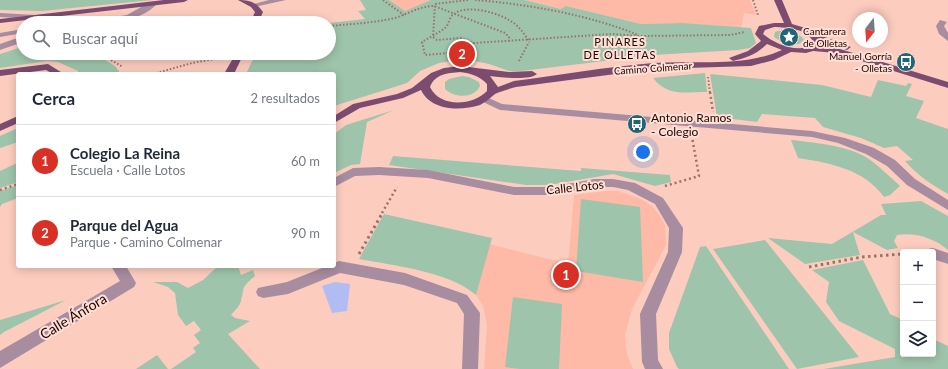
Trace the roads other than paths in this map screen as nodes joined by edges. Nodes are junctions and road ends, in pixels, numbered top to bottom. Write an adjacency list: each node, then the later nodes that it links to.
1 (184, 0): 5 (main road)
2 (242, 0): 6 (main road)
3 (282, 0): 6 (street)
4 (778, 0): 15 (main road)
5 (153, 4): 9 (main road); 10 (street)
6 (254, 5): 11 (main road)
7 (0, 16): 8 (street)
8 (16, 16)
9 (44, 16)
10 (133, 16)
11 (257, 16)
12 (16, 19): 13 (main road)
13 (0, 21)
14 (943, 22): 19 (street)
15 (789, 26): 18 (main road); 21 (main road)
16 (16, 33): 17 (street)
17 (0, 35)
18 (814, 36): 23 (main road); 30 (main road)
19 (948, 38)
20 (16, 41): 22 (street)
21 (766, 41): 24 (main road); 29 (main road, Camino Colmenar)
22 (0, 47)
23 (812, 48): 24 (main road); 32 (main road)
24 (791, 49): 34 (main road, Camino Colmenar)
25 (236, 60): 28 (main road)
26 (0, 72): 27 (main road)
27 (56, 72)
28 (230, 72)
29 (477, 72): 31 (main road, Camino Colmenar); 34 (main road)
30 (948, 77)
31 (430, 78): 33 (main road); 35 (main road)
32 (948, 85)
33 (400, 96): 35 (main road); 36 (main road)
34 (487, 96): 35 (main road, Camino Colmenar); 40 (street)
35 (442, 103)
36 (336, 119)
37 (16, 120): 38 (main road)
38 (0, 128)
39 (336, 182): 47 (street, Calle Lotos)
40 (948, 206)
41 (936, 254): 42 (street)
42 (948, 259)
43 (119, 268): 45 (street, Calle Ánfora)
44 (263, 292): 46 (street)
45 (0, 360)
46 (470, 369)
47 (656, 369)

